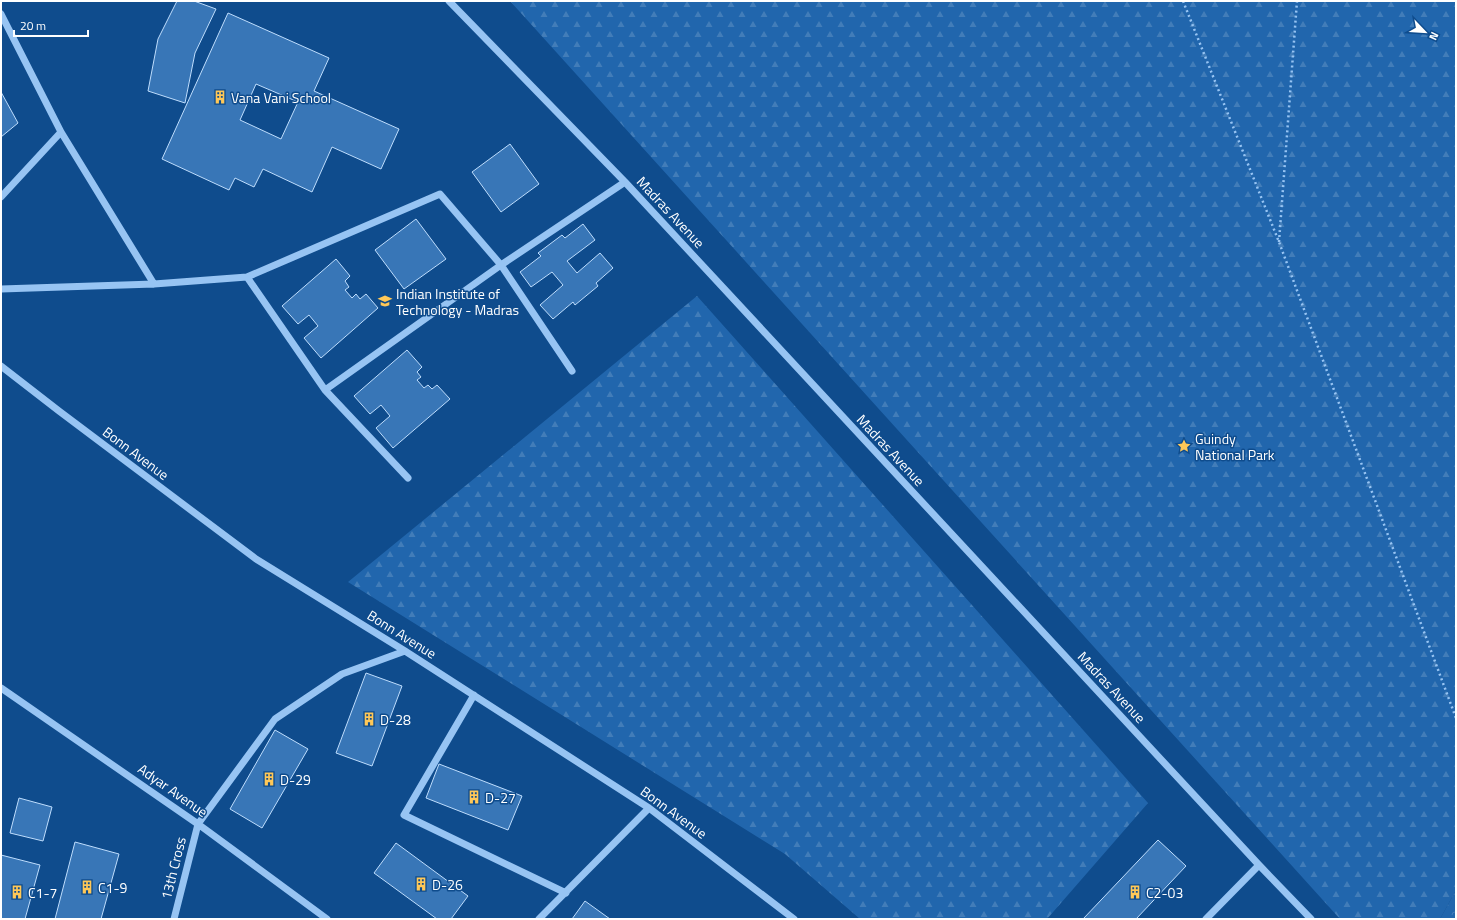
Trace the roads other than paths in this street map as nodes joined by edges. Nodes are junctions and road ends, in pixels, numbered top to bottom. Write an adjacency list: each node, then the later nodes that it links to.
1 (449, 1): 4 (lane, Madras Avenue)
2 (1, 14): 3 (lane)
3 (61, 132): 5 (lane); 8 (lane)
4 (625, 182): 6 (lane); 19 (lane, Madras Avenue)
5 (1, 197)
6 (501, 265): 7 (lane); 11 (lane); 12 (lane)
7 (247, 277): 8 (lane); 12 (lane)
8 (154, 284): 9 (lane)
9 (1, 289)
10 (1, 366): 14 (lane, Bonn Avenue)
11 (572, 371)
12 (325, 390): 13 (lane)
13 (408, 478)
14 (405, 651): 16 (lane, Bonn Avenue); 18 (lane)
15 (1, 688): 18 (lane, Adyar Avenue)
16 (474, 695): 17 (lane, Bonn Avenue); 20 (lane)
17 (649, 808): 20 (lane); 24 (lane, Bonn Avenue)
18 (198, 824): 21 (lane, 13th Cross); 22 (lane, Adyar Avenue)
19 (1259, 865): 25 (lane); 26 (lane, Madras Avenue)
20 (566, 892): 23 (lane)
21 (174, 919)
22 (327, 919)
23 (539, 919)
24 (794, 919)
25 (1206, 919)
26 (1311, 919)

